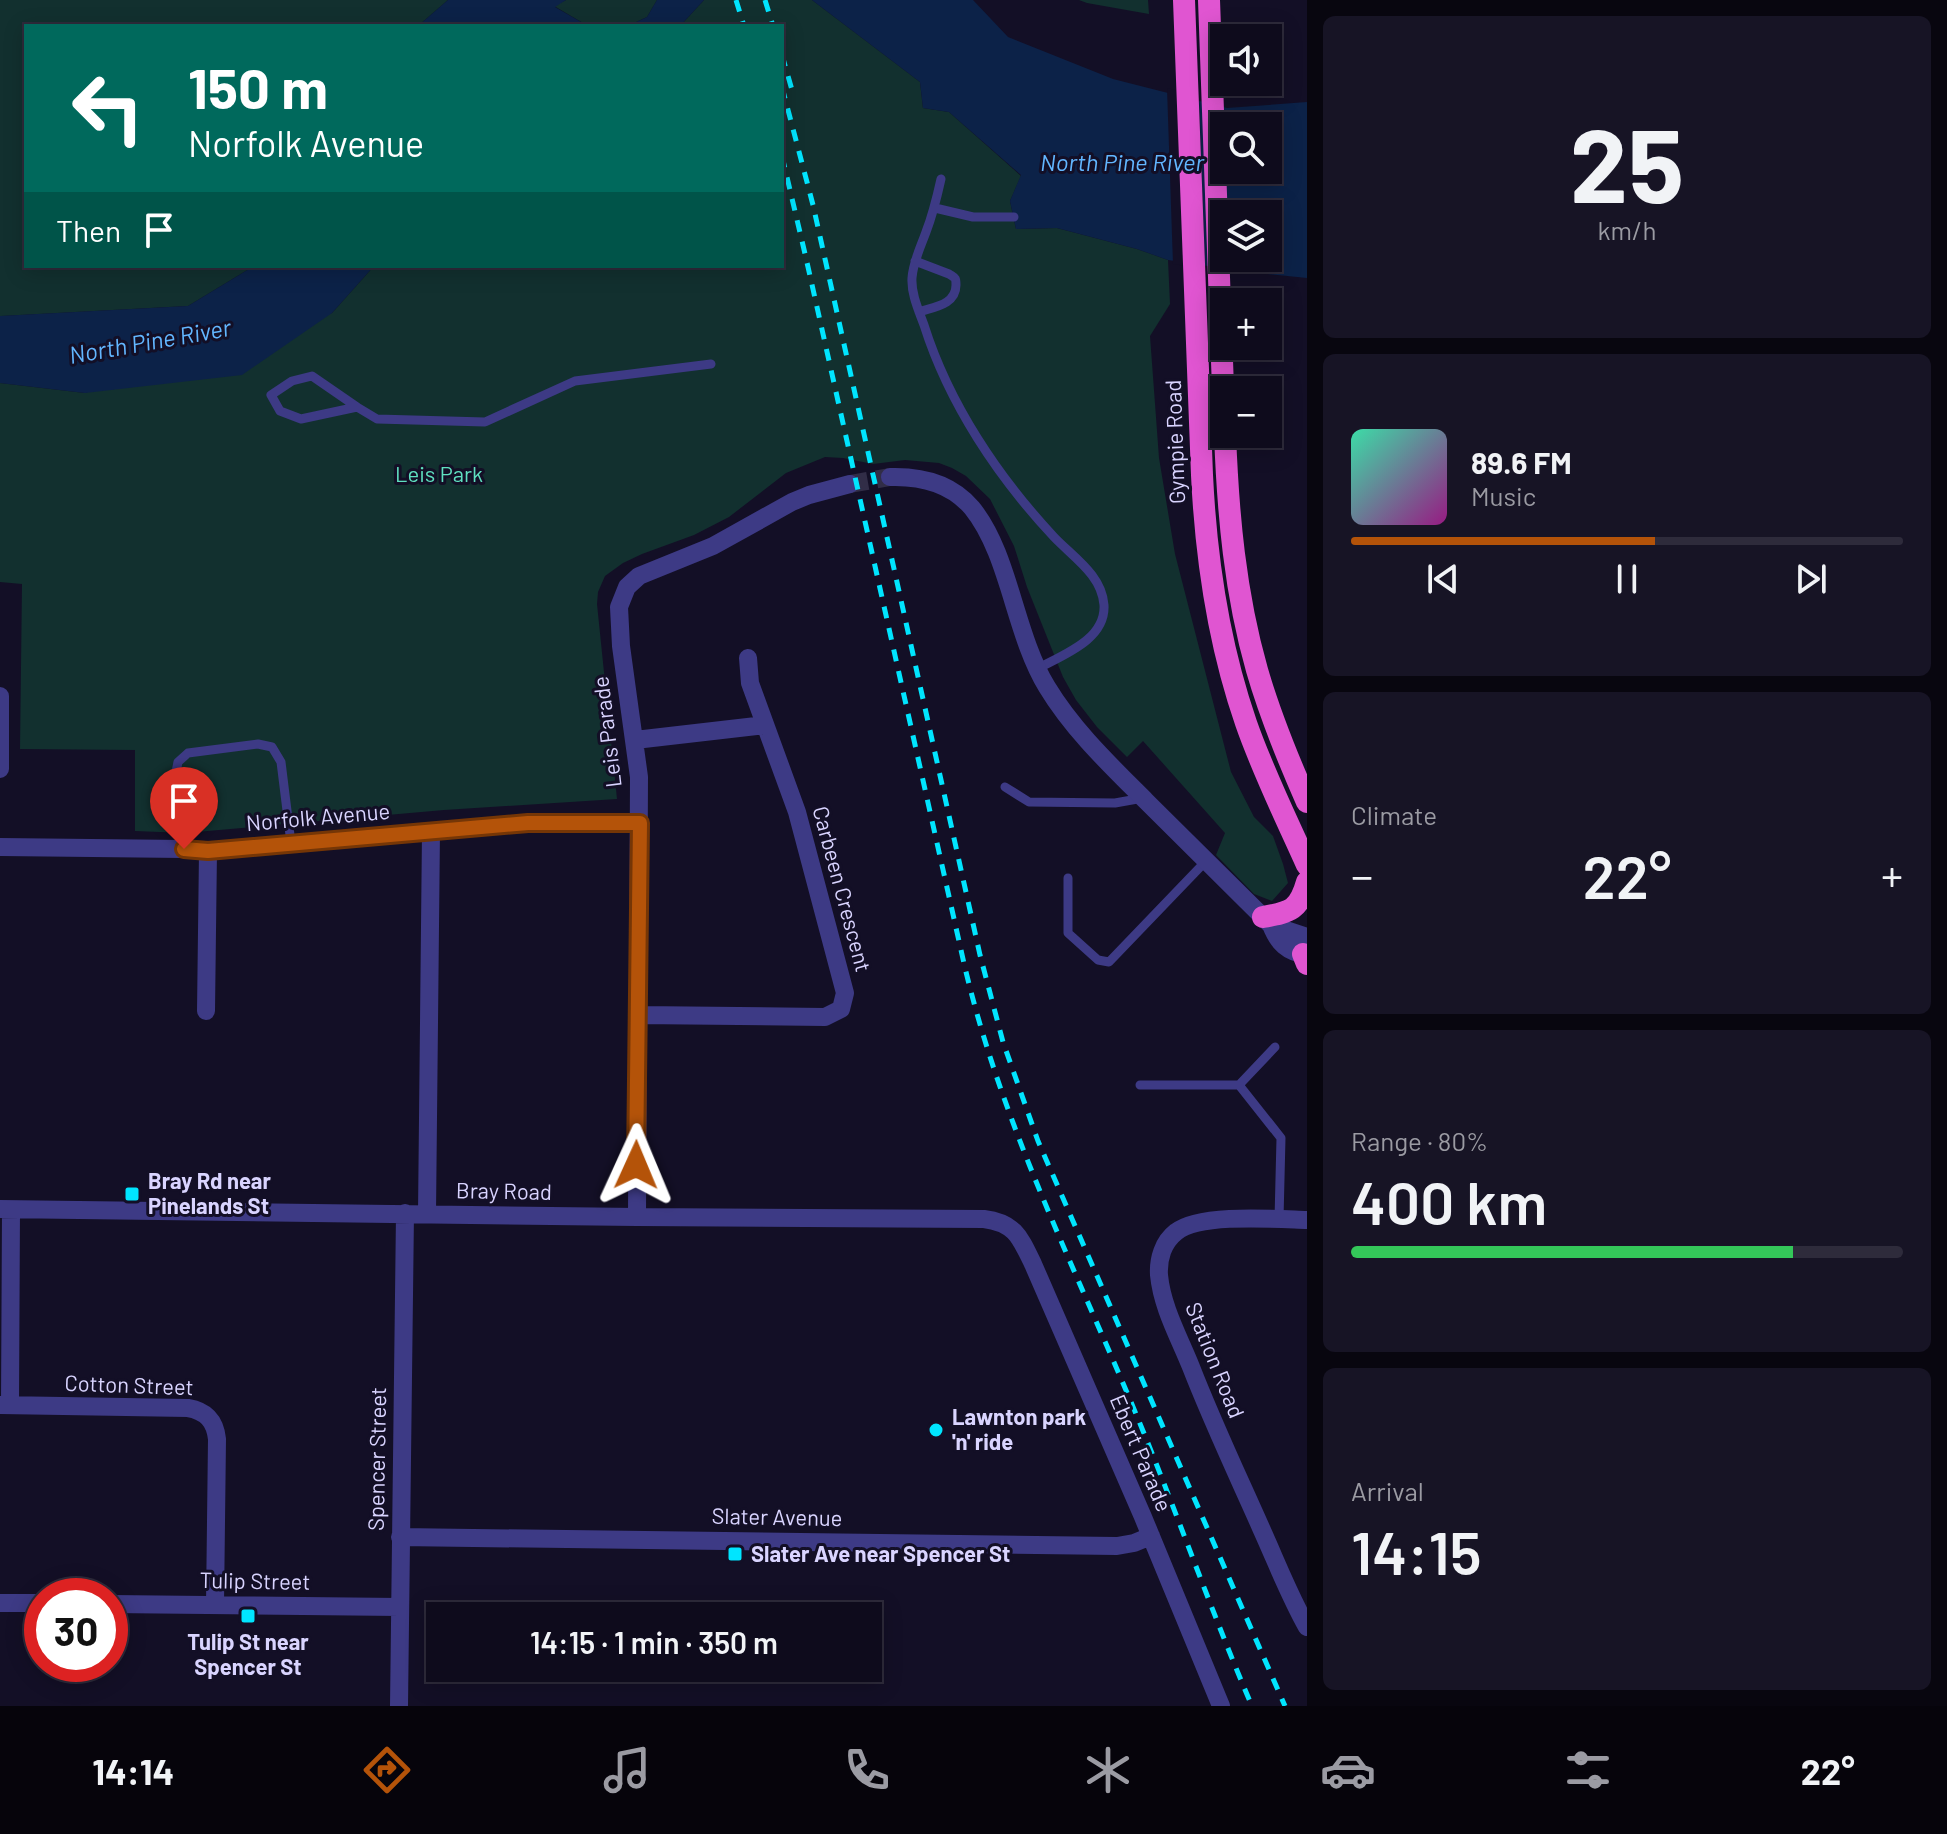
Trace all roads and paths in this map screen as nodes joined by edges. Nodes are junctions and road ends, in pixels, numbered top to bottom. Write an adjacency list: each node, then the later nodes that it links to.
1 (1184, 0): 30 (highway, Gympie Road)
2 (1209, 0): 9 (highway)
3 (941, 179): 4 (lane)
4 (935, 208): 5 (lane); 6 (lane)
5 (1014, 217)
6 (915, 261): 7 (lane); 7 (lane)
7 (919, 312): 15 (lane)
8 (711, 364): 10 (lane)
9 (1223, 376)
10 (357, 407): 10 (lane)
11 (1226, 448): 22 (highway)
12 (890, 477): 15 (street)
13 (850, 484): 18 (street, Leis Parade)
14 (748, 658): 17 (street, Carbeen Crescent)
15 (1037, 669): 21 (street)
16 (0, 696): 19 (street)
17 (765, 725): 18 (street); 36 (street, Carbeen Crescent)
18 (635, 740): 23 (street, Leis Parade)
19 (0, 769)
20 (1005, 787): 21 (lane)
21 (1143, 798): 29 (street)
22 (1307, 802)
23 (640, 823): 24 (street, Norfolk Avenue); 36 (street, Leis Parade)
24 (431, 831): 25 (street, Norfolk Avenue); 42 (street)
25 (291, 843): 27 (lane); 28 (street, Norfolk Avenue)
26 (0, 847): 27 (street, Norfolk Avenue)
27 (184, 849): 28 (street, Norfolk Avenue)
28 (208, 851): 35 (street)
29 (1206, 861): 31 (lane); 33 (street)
30 (1307, 865)
31 (1068, 878)
32 (1307, 882): 33 (highway)
33 (1267, 921): 34 (street)
34 (1306, 952)
35 (206, 1011)
36 (638, 1015): 43 (street, Leis Parade)
37 (1275, 1047): 39 (lane)
38 (1140, 1085): 39 (lane)
39 (1239, 1085): 44 (lane)
40 (6, 1210): 41 (street, Bray Road); 47 (street)
41 (405, 1213): 42 (street, Bray Road); 49 (street, Spencer Street)
42 (427, 1214): 43 (street, Bray Road)
43 (637, 1217): 46 (street, Bray Road)
44 (1279, 1219): 45 (street, Station Road); 55 (street, Station Road)
45 (1307, 1220)
46 (1007, 1226): 48 (street, Ebert Parade)
47 (5, 1405): 53 (street, Cotton Street)
48 (1151, 1536): 49 (street, Slater Avenue); 57 (street, Ebert Parade)
49 (400, 1537): 54 (street, Spencer Street)
50 (0, 1603): 51 (street)
51 (24, 1603)
52 (128, 1604): 53 (street, Tulip Street)
53 (215, 1605): 54 (street, Tulip Street)
54 (400, 1607): 56 (street, Spencer Street)
55 (1307, 1627)
56 (399, 1706)
57 (1221, 1706)

